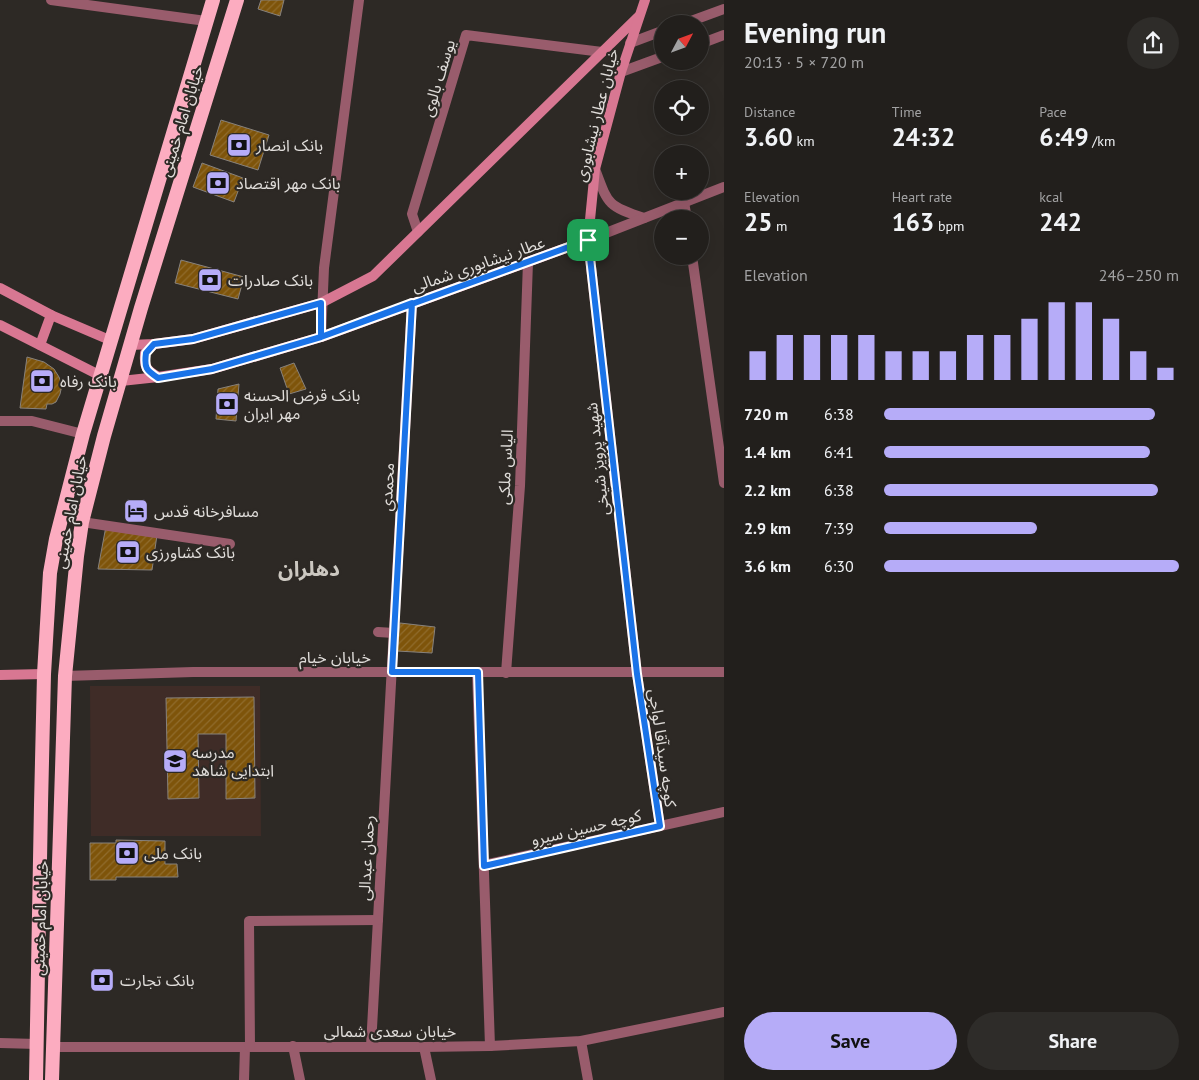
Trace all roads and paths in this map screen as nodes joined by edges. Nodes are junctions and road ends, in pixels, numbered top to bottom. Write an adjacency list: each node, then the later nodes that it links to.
1 (51, 0): 9 (street)
2 (213, 0): 9 (highway, خیابان امام خمینی)
3 (237, 0): 35 (highway, خیابان امام خمینی)
4 (359, 0): 27 (street)
5 (644, 0): 8 (main road, خیابان عطار نیشابوری)
6 (724, 9): 7 (street)
7 (708, 15)
8 (638, 17): 13 (main road, خیابان عطار نیشابوری); 14 (main road)
9 (206, 21): 32 (highway, خیابان امام خمینی)
10 (654, 34): 13 (street)
11 (724, 35): 12 (street)
12 (709, 41)
13 (630, 43): 16 (main road, خیابان عطار نیشابوری)
14 (602, 52): 22 (main road); 22 (street, یوسف بالوی)
15 (654, 60): 16 (street)
16 (621, 72): 17 (main road, خیابان عطار نیشابوری)
17 (595, 169): 21 (street); 23 (main road, خیابان عطار نیشابوری)
18 (724, 187): 19 (street, عطار نیشابوری شمالی)
19 (684, 202): 20 (street); 21 (street, عطار نیشابوری شمالی)
20 (685, 210)
21 (644, 218): 23 (street, عطار نیشابوری شمالی)
22 (418, 232): 27 (main road)
23 (588, 240): 24 (main road, عطار نیشابوری شمالی); 51 (street, شهید پرویز شیخی)
24 (528, 262): 28 (main road, عطار نیشابوری شمالی); 48 (street, الیاس ملکی)
25 (693, 265): 41 (street)
26 (0, 288): 29 (main road)
27 (321, 303): 31 (street); 33 (main road)
28 (412, 303): 31 (main road, عطار نیشابوری شمالی); 45 (street, محمدی)
29 (51, 315): 32 (main road); 34 (main road)
30 (0, 325): 34 (main road)
31 (321, 337): 37 (main road, عطار نیشابوری شمالی)
32 (112, 341): 36 (highway, خیابان امام خمینی)
33 (154, 344): 35 (main road); 37 (main road)
34 (40, 345): 36 (main road)
35 (130, 345): 38 (highway, خیابان امام خمینی)
36 (100, 376): 40 (highway, خیابان امام خمینی)
37 (158, 378): 38 (main road, عطار نیشابوری شمالی)
38 (120, 381): 42 (highway, خیابان امام خمینی)
39 (0, 420): 40 (street)
40 (83, 434): 50 (highway, خیابان امام خمینی)
41 (724, 483)
42 (82, 522): 43 (street); 53 (highway, خیابان امام خمینی)
43 (230, 544)
44 (378, 632): 45 (street)
45 (394, 632): 46 (street, محمدی)
46 (392, 672): 47 (street, خیابان خیام); 53 (street, خیابان خیام); 57 (street, رحمان عبدالی)
47 (478, 672): 48 (street, خیابان خیام); 56 (street)
48 (506, 672): 51 (street, خیابان خیام)
49 (724, 672): 51 (street, خیابان خیام)
50 (44, 674): 52 (main road); 61 (highway, خیابان امام خمینی)
51 (637, 674): 55 (street, کوچه سیدآقا لواجی)
52 (0, 675)
53 (65, 676): 65 (highway, خیابان امام خمینی)
54 (724, 812): 55 (street, کوچه حسین سیرو)
55 (660, 826): 56 (street, کوچه حسین سیرو)
56 (484, 866): 64 (street)
57 (378, 920): 63 (street, رحمان عبدالی); 66 (street)
58 (724, 1012): 59 (street, خیابان سعدی شمالی)
59 (581, 1041): 64 (street, خیابان سعدی شمالی); 73 (street)
60 (0, 1042): 61 (street)
61 (37, 1044): 68 (highway, خیابان امام خمینی)
62 (293, 1046): 63 (street, خیابان سعدی شمالی); 66 (street, خیابان سعدی شمالی); 71 (street)
63 (372, 1046): 67 (street, خیابان سعدی شمالی)
64 (490, 1046): 67 (street, خیابان سعدی شمالی)
65 (52, 1047): 66 (street, خیابان سعدی شمالی); 69 (highway, خیابان امام خمینی)
66 (247, 1047): 70 (street)
67 (424, 1047): 72 (street)
68 (36, 1080)
69 (52, 1080)
70 (244, 1080)
71 (300, 1080)
72 (431, 1080)
73 (588, 1080)

